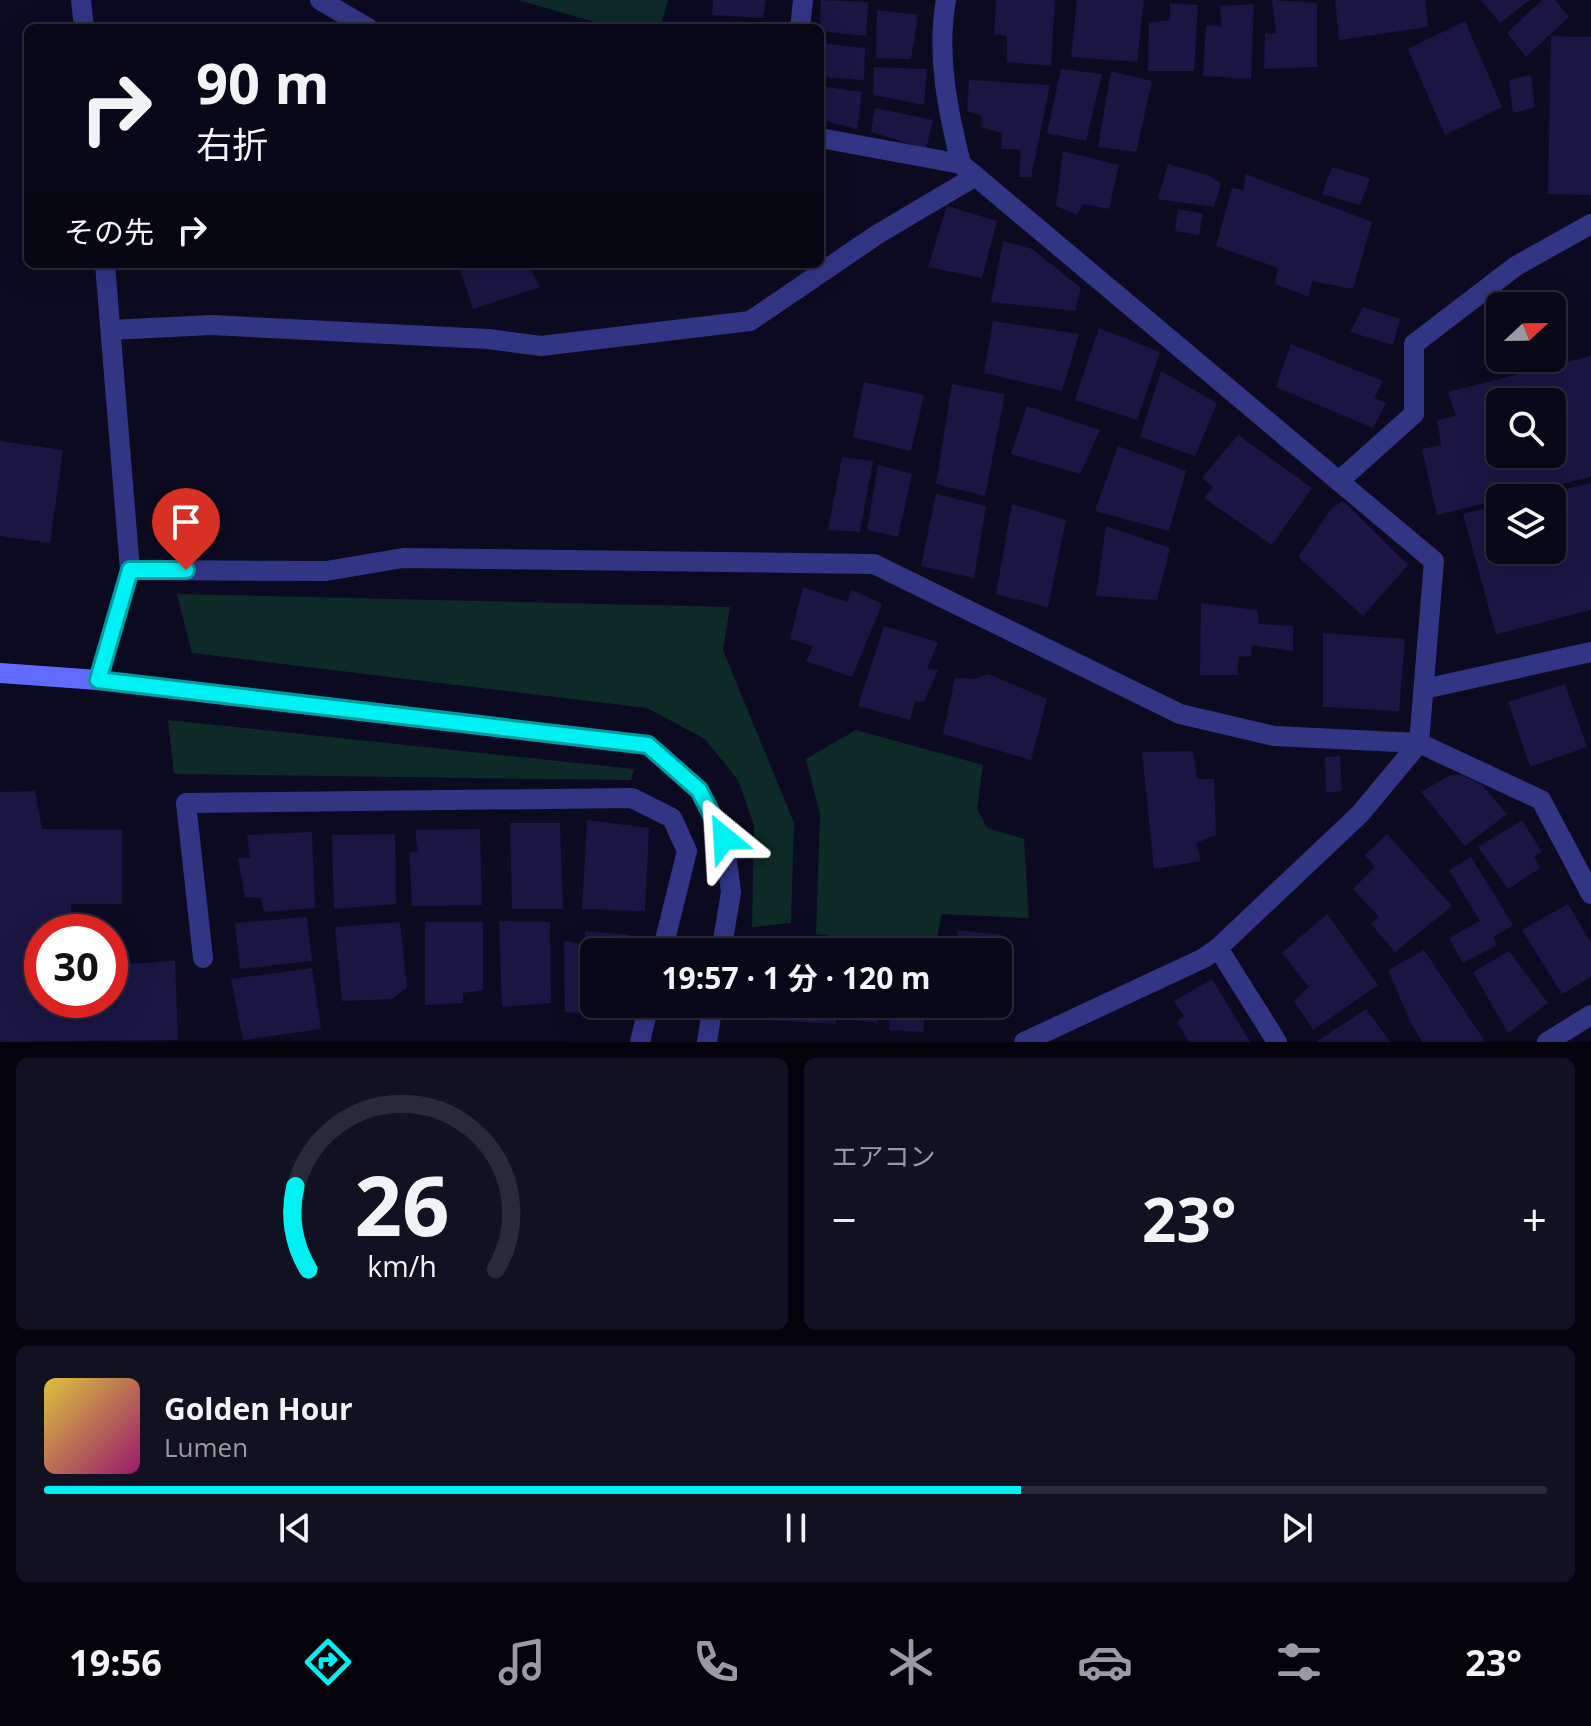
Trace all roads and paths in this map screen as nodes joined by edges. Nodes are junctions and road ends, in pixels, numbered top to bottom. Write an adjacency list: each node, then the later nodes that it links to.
1 (81, 0): 5 (street)
2 (320, 0): 6 (street)
3 (803, 0): 7 (street)
4 (946, 0): 9 (street)
5 (84, 24)
6 (361, 24)
7 (800, 24)
8 (824, 139): 9 (street)
9 (968, 170): 12 (street); 13 (street)
10 (1591, 224): 13 (street)
11 (105, 268): 12 (street)
12 (111, 330): 14 (street)
13 (1339, 481): 18 (street)
14 (130, 570): 17 (street); 19 (street)
15 (1591, 652): 18 (street)
16 (0, 673): 17 (street)
17 (98, 680): 22 (street)
18 (1424, 689): 19 (street)
19 (1419, 743): 20 (street); 23 (street)
20 (1591, 894)
21 (665, 938): 24 (street)
22 (723, 938)
23 (1218, 948): 30 (street); 31 (street)
24 (203, 958)
25 (1591, 1015): 32 (street)
26 (646, 1018): 28 (street)
27 (711, 1018): 29 (street)
28 (640, 1042)
29 (707, 1042)
30 (1024, 1042)
31 (1277, 1042)
32 (1547, 1042)

